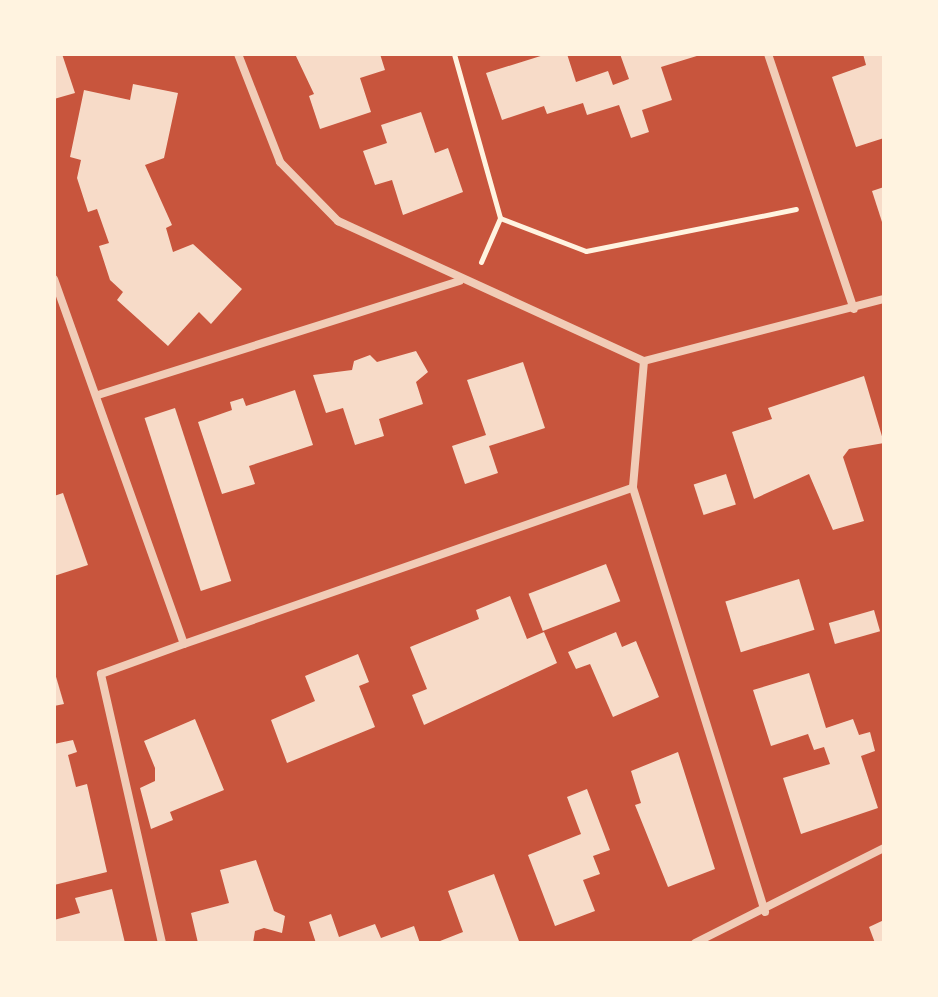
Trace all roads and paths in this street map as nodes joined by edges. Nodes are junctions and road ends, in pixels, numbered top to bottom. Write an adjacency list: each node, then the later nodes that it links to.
1 (238, 54): 7 (street)
2 (454, 54): 5 (path)
3 (768, 54): 4 (street)
4 (818, 202): 5 (path); 10 (street)
5 (500, 218): 8 (path)
6 (54, 279): 12 (street)
7 (459, 281): 8 (street); 12 (street)
8 (472, 281): 11 (street)
9 (884, 299): 10 (street)
10 (854, 309): 11 (street)
11 (644, 361): 13 (street)
12 (98, 395): 14 (street)
13 (633, 488): 14 (street); 16 (street)
14 (184, 644): 17 (street)
15 (884, 848): 16 (street)
16 (765, 912): 18 (street)
17 (162, 943)
18 (695, 943)

